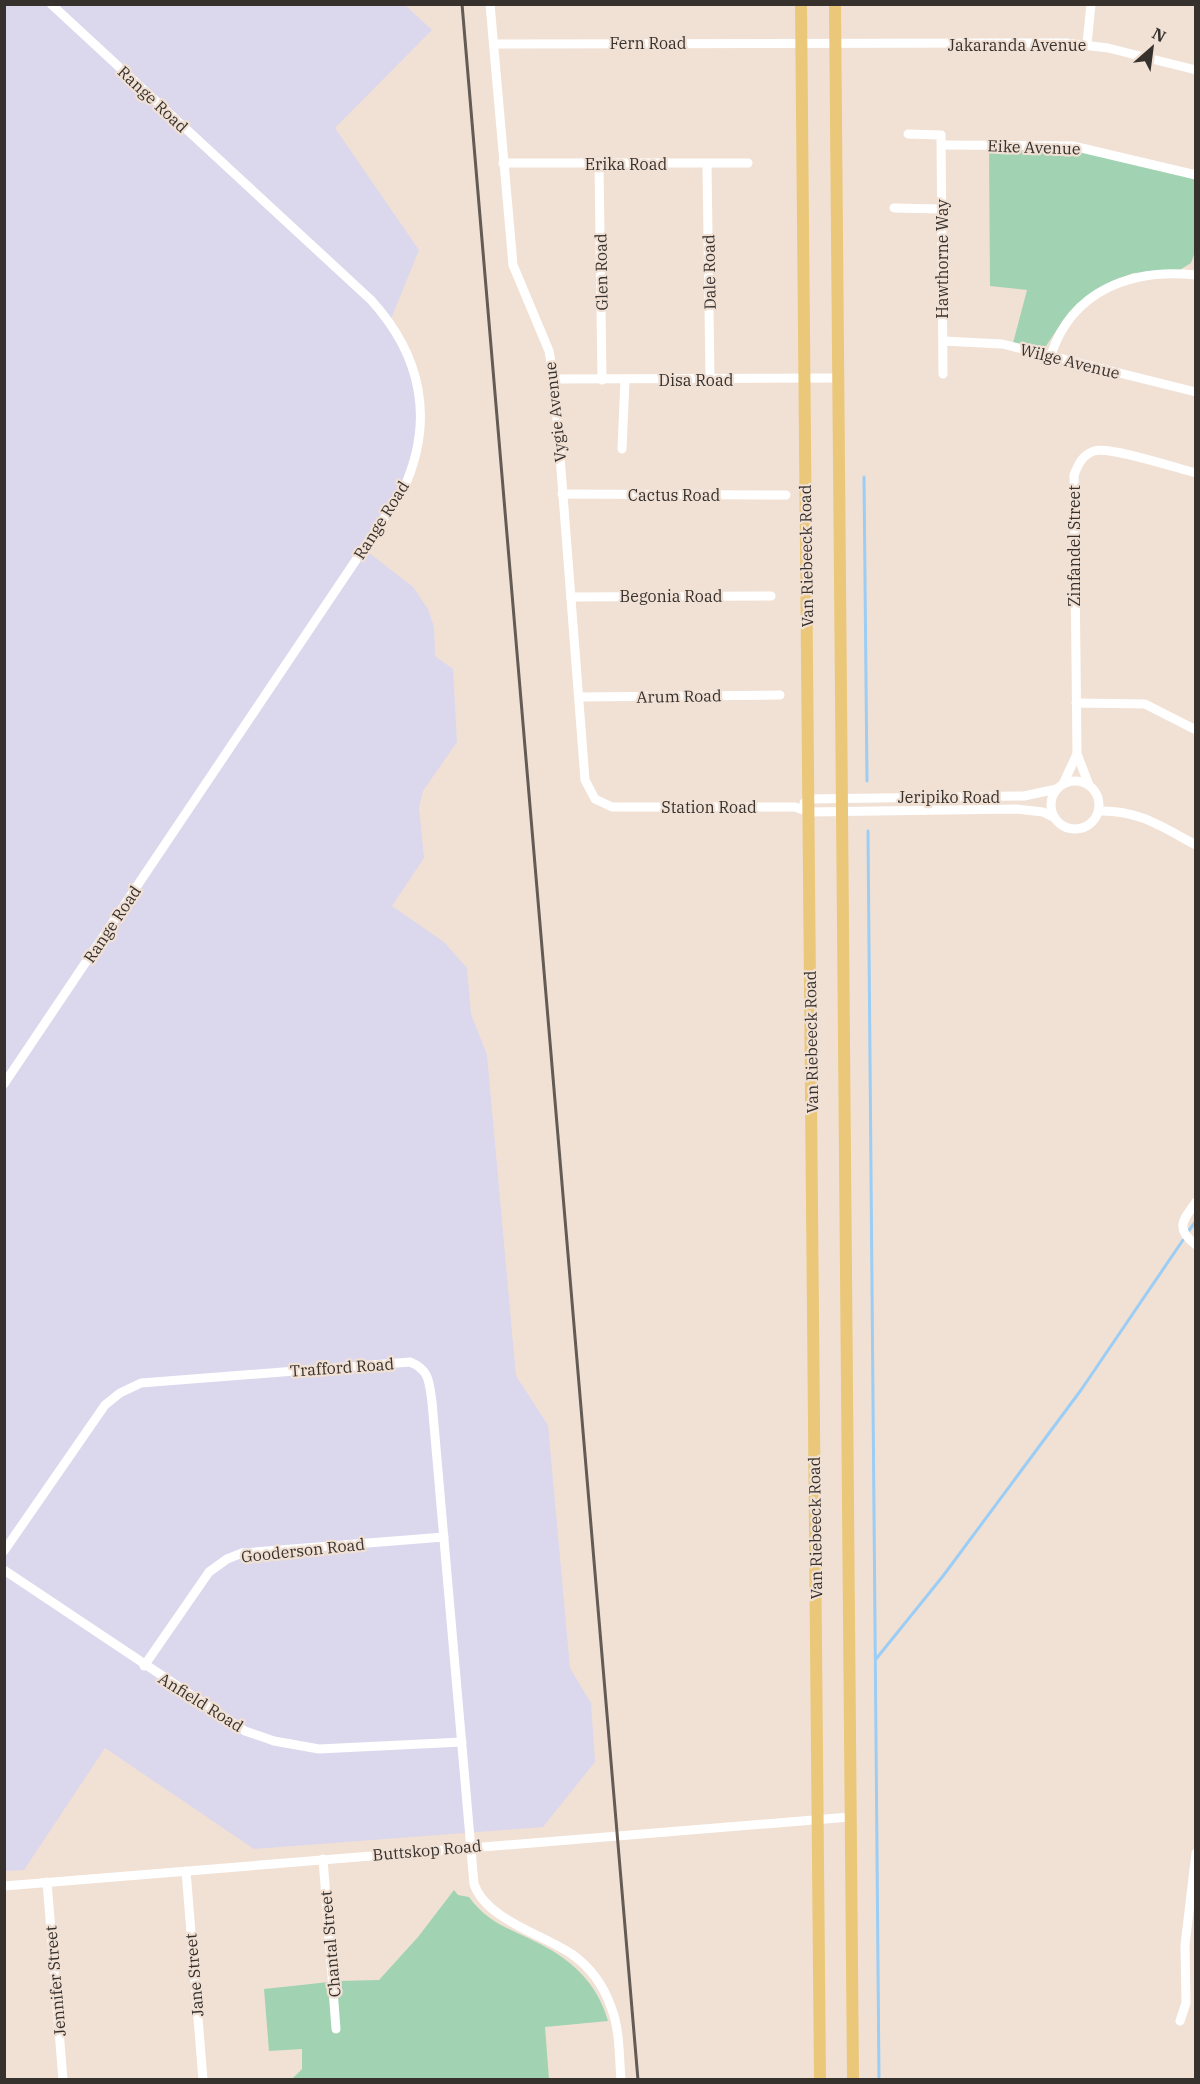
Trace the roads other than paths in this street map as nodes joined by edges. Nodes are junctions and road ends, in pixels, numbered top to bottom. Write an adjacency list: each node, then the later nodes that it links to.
1 (51, 4): 51 (street, Range Road)
2 (490, 4): 8 (street, Vygie Avenue)
3 (801, 4): 6 (main road, Van Riebeeck Road)
4 (835, 4): 7 (main road, Van Riebeeck Road)
5 (1091, 4): 9 (street)
6 (801, 42): 7 (street, Fern Road); 8 (street, Fern Road); 26 (main road, Van Riebeeck Road)
7 (836, 43): 9 (street, Jakaranda Avenue); 24 (main road, Van Riebeeck Road)
8 (494, 44): 13 (street, Vygie Avenue)
9 (1087, 44): 10 (street, Jakaranda Avenue)
10 (1196, 70)
11 (908, 134): 12 (street)
12 (942, 145): 17 (street, Eike Avenue); 19 (street, Hawthorne Way)
13 (503, 163): 15 (street, Erika Road); 25 (street, Vygie Avenue)
14 (748, 163): 16 (street, Erika Road)
15 (599, 164): 16 (street, Erika Road); 27 (street, Glen Road)
16 (707, 164): 29 (street, Dale Road)
17 (1196, 175)
18 (894, 208): 19 (street)
19 (942, 209): 21 (street, Hawthorne Way)
20 (1195, 273): 22 (street)
21 (943, 341): 22 (street, Wilge Avenue); 23 (street, Hawthorne Way)
22 (1051, 355): 30 (street, Wilge Avenue)
23 (943, 374)
24 (838, 378): 26 (street, Disa Road); 44 (main road, Van Riebeeck Road)
25 (554, 379): 27 (street, Disa Road); 33 (street, Vygie Avenue)
26 (805, 379): 29 (street, Disa Road); 45 (main road, Van Riebeeck Road)
27 (602, 380): 28 (street, Disa Road)
28 (625, 380): 29 (street, Disa Road); 31 (street)
29 (710, 380)
30 (1196, 392)
31 (622, 449)
32 (1196, 473): 39 (street, Zinfandel Street)
33 (562, 494): 34 (street, Cactus Road); 36 (street, Vygie Avenue)
34 (786, 495)
35 (771, 596): 36 (street, Begonia Road)
36 (571, 597): 38 (street, Vygie Avenue)
37 (780, 695): 38 (street, Arum Road)
38 (579, 698): 46 (street, Vygie Avenue)
39 (1076, 703): 40 (street); 41 (street, Zinfandel Street)
40 (1196, 730)
41 (1077, 754): 42 (street, Zinfandel Street); 43 (street, Zinfandel Street)
42 (1089, 785): 43 (street); 47 (street)
43 (1060, 787): 44 (street, Jeripiko Road); 49 (street)
44 (841, 798): 45 (street, Jeripiko Road); 48 (main road, Van Riebeeck Road)
45 (806, 806): 46 (street, Station Road); 48 (street, Jeripiko Road); 60 (main road, Van Riebeeck Road)
46 (618, 807)
47 (1099, 810): 49 (street); 50 (street)
48 (841, 812): 49 (street, Jeripiko Road); 59 (main road, Van Riebeeck Road)
49 (1055, 818)
50 (1196, 845)
51 (4, 1084)
52 (1196, 1202): 53 (street)
53 (1196, 1245)
54 (444, 1537): 55 (street, Trafford Road); 57 (street, Gooderson Road); 58 (street, Trafford Road)
55 (4, 1551)
56 (4, 1570): 57 (street, Anfield Road)
57 (144, 1666): 58 (street, Anfield Road)
58 (462, 1742): 61 (street, Trafford Road)
59 (850, 1816): 60 (street, Buttskop Road); 73 (main road, Van Riebeeck Road)
60 (817, 1818): 61 (street, Buttskop Road); 72 (main road, Van Riebeeck Road)
61 (470, 1847): 63 (street, Buttskop Road); 71 (street, Trafford Road)
62 (1196, 1853): 67 (street)
63 (323, 1859): 64 (street, Buttskop Road); 68 (street, Chantal Street)
64 (186, 1871): 65 (street, Buttskop Road); 70 (street, Jane Street)
65 (47, 1882): 66 (street, Buttskop Road); 69 (street, Jennifer Street)
66 (4, 1886)
67 (1180, 2021)
68 (336, 2029)
69 (63, 2079)
70 (203, 2079)
71 (621, 2079)
72 (820, 2079)
73 (852, 2079)

